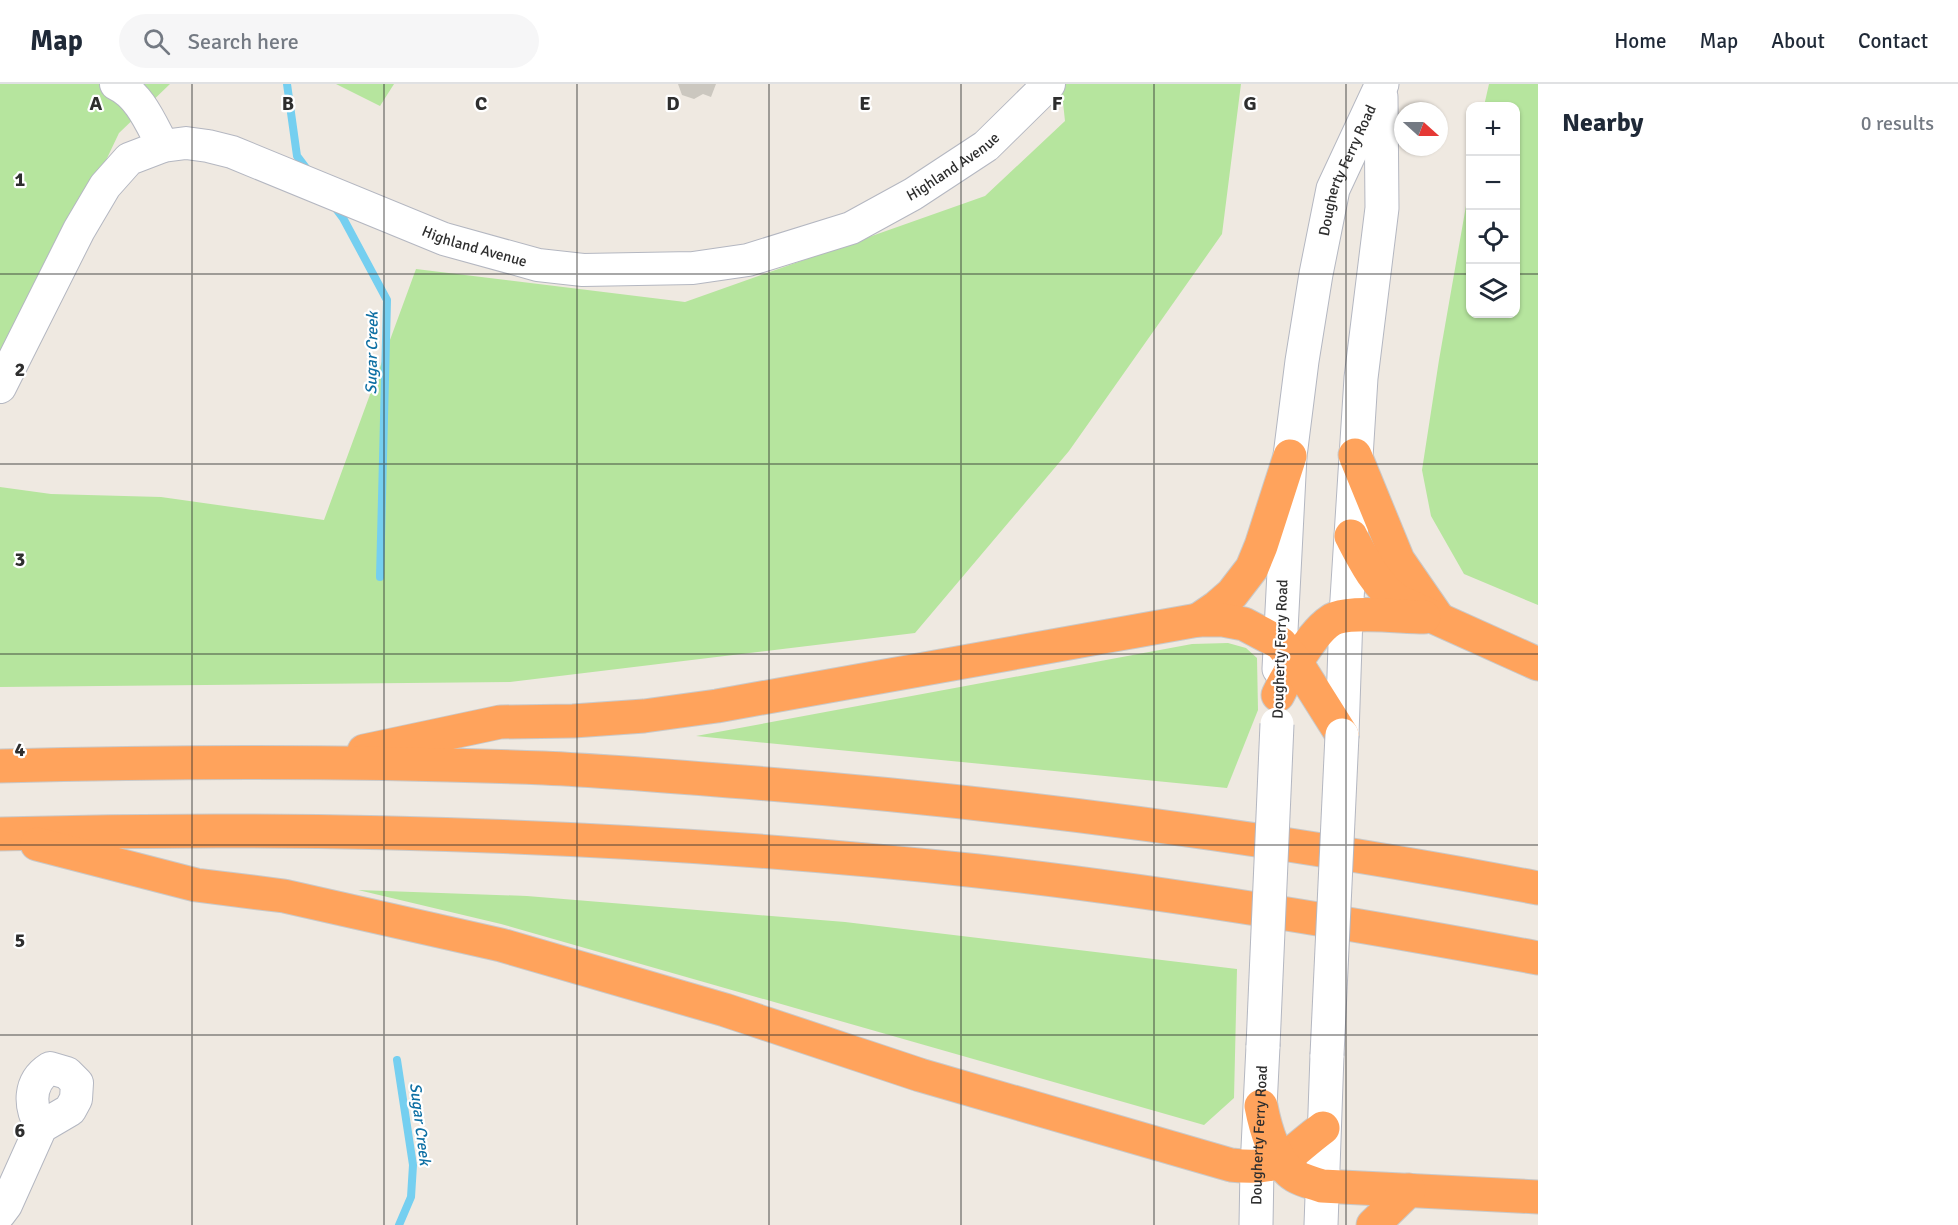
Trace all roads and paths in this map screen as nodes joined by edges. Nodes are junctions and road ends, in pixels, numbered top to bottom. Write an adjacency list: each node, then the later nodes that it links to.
1 (116, 84): 4 (street)
2 (1049, 84): 4 (street, Highland Avenue)
3 (1382, 86): 6 (main road, Dougherty Ferry Road); 7 (main road, Dougherty Ferry Road)
4 (163, 146): 5 (street, Highland Avenue)
5 (0, 387)
6 (1355, 455): 8 (main road, Dougherty Ferry Road); 10 (highway)
7 (1290, 456): 11 (highway); 12 (main road, Dougherty Ferry Road)
8 (1351, 536): 9 (main road, Dougherty Ferry Road); 10 (highway)
9 (1346, 615): 10 (highway); 12 (highway); 14 (main road, Dougherty Ferry Road)
10 (1438, 618): 13 (highway)
11 (1198, 620): 12 (highway); 15 (highway)
12 (1288, 653): 14 (highway); 20 (main road, Dougherty Ferry Road, bridge)
13 (1538, 664)
14 (1342, 735): 22 (main road, Dougherty Ferry Road, bridge)
15 (309, 762): 16 (highway); 18 (highway)
16 (0, 766)
17 (0, 834): 19 (highway); 23 (highway)
18 (1538, 888)
19 (1538, 958)
20 (1261, 1106): 23 (highway)
21 (41, 1127): 27 (street)
22 (1323, 1128): 23 (highway); 24 (main road, Dougherty Ferry Road)
23 (1269, 1164): 24 (highway); 28 (main road, Dougherty Ferry Road)
24 (1322, 1186): 25 (highway); 29 (main road, Dougherty Ferry Road)
25 (1409, 1190): 26 (highway); 30 (highway)
26 (1538, 1197)
27 (0, 1213)
28 (1256, 1225)
29 (1321, 1225)
30 (1373, 1225)

